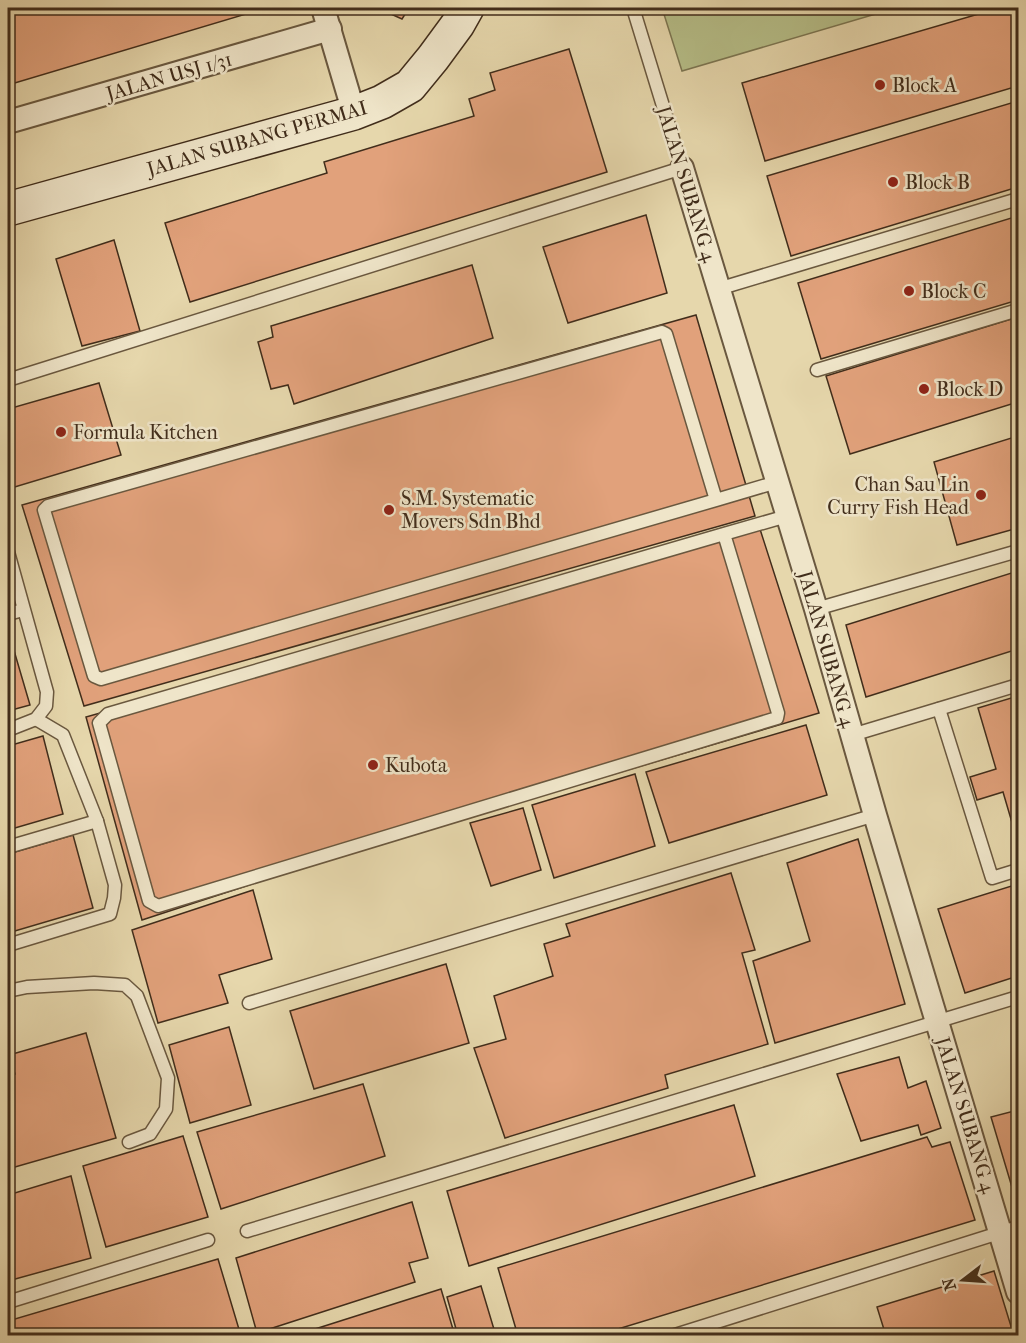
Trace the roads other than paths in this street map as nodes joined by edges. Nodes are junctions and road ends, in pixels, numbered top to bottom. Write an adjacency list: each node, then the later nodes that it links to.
1 (323, 8): 4 (street)
2 (467, 8): 5 (street, JALAN SUBANG PERMAI)
3 (633, 8): 7 (lane, JALAN SUBANG 4)
4 (330, 29): 5 (street); 6 (street, JALAN USJ 1/31)
5 (354, 113): 9 (street, JALAN SUBANG PERMAI)
6 (8, 122)
7 (682, 168): 10 (street, JALAN SUBANG 4); 13 (lane)
8 (1018, 199): 10 (lane)
9 (8, 209)
10 (718, 289): 14 (street, JALAN SUBANG 4)
11 (1018, 310): 12 (lane)
12 (817, 369)
13 (8, 380)
14 (777, 482): 15 (lane); 16 (street, JALAN SUBANG 4)
15 (716, 500): 15 (lane)
16 (787, 516): 17 (lane); 20 (street, JALAN SUBANG 4)
17 (724, 534): 17 (lane)
18 (1018, 551): 20 (lane)
19 (8, 552): 21 (lane)
20 (816, 609): 27 (street, JALAN SUBANG 4)
21 (23, 610): 22 (lane); 25 (lane)
22 (8, 614)
23 (1018, 685): 24 (lane)
24 (939, 709): 27 (lane); 31 (lane)
25 (36, 719): 26 (lane); 29 (lane)
26 (8, 730)
27 (852, 735): 28 (street, JALAN SUBANG 4)
28 (875, 815): 35 (lane); 36 (street, JALAN SUBANG 4)
29 (97, 821): 30 (lane); 32 (lane)
30 (8, 847)
31 (1018, 870)
32 (8, 945)
33 (8, 991): 37 (lane)
34 (1018, 997): 36 (lane)
35 (249, 1004)
36 (937, 1020): 38 (lane); 39 (street, JALAN SUBANG 4)
37 (129, 1142)
38 (247, 1230)
39 (1010, 1230): 41 (street, JALAN SUBANG 4); 43 (lane)
40 (208, 1240): 42 (lane)
41 (1018, 1292)
42 (8, 1302)
43 (672, 1335)

